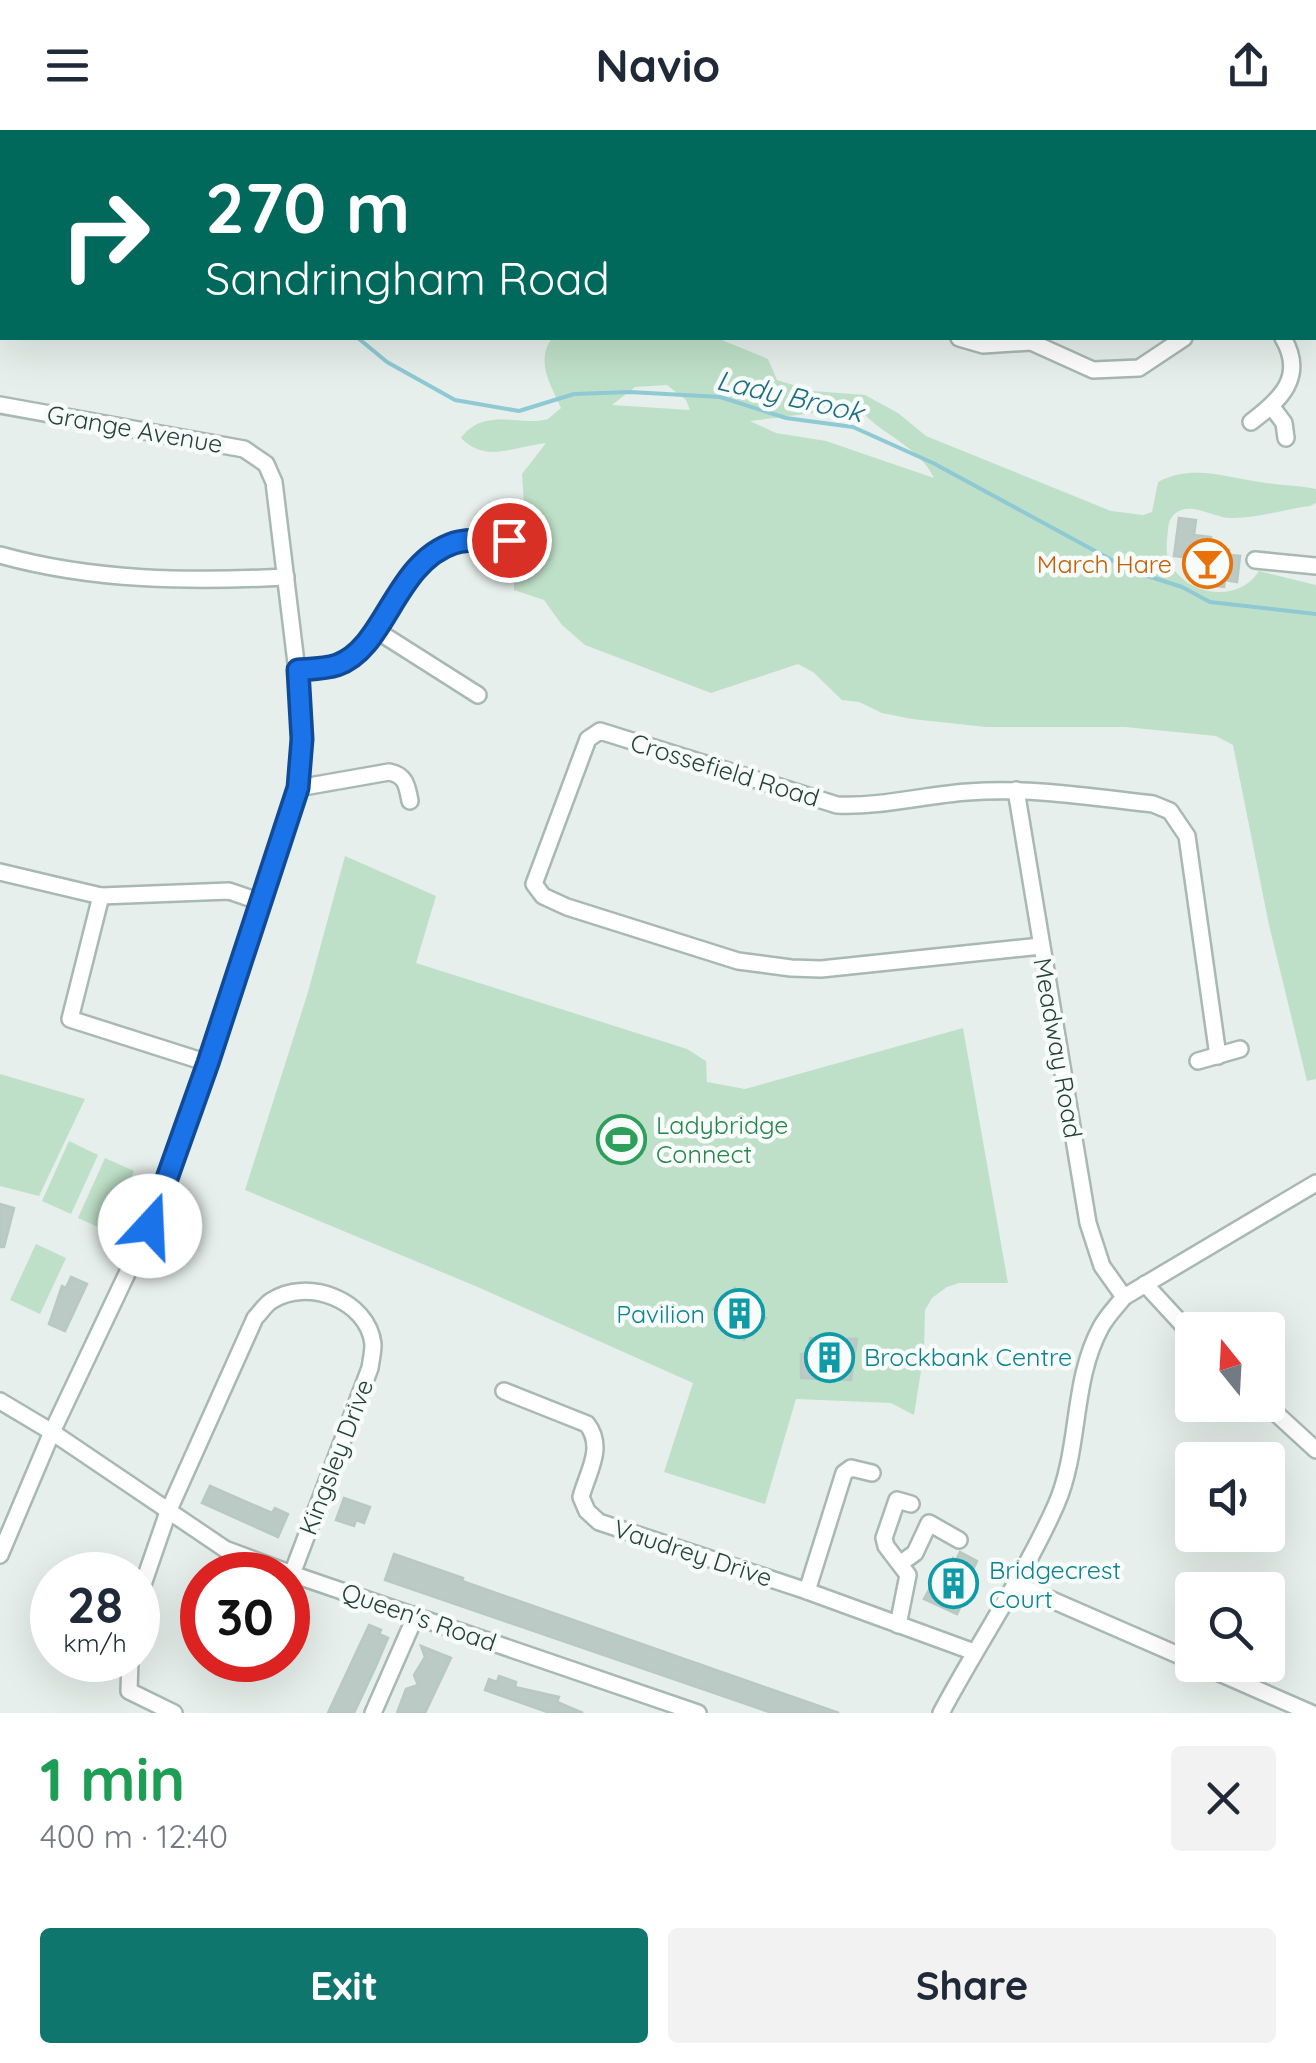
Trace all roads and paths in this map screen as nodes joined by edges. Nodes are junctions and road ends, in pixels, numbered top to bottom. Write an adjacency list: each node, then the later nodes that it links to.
1 (1119, 130): 2 (street)
2 (1164, 130)
3 (966, 340): 4 (street)
4 (1032, 340): 5 (street)
5 (1181, 340)
6 (1284, 340): 8 (street)
7 (0, 406): 15 (street, Grange Avenue)
8 (1272, 407): 9 (street); 10 (street)
9 (1251, 422)
10 (1286, 438)
11 (509, 540): 16 (street)
12 (0, 555): 15 (street)
13 (1255, 560): 14 (street)
14 (1316, 566)
15 (286, 577): 17 (street)
16 (374, 629): 17 (street); 18 (street)
17 (298, 670): 19 (street)
18 (478, 695)
19 (298, 788): 21 (street); 24 (street)
20 (1016, 790): 25 (street, Meadway Road); 25 (street, Crossefield Road); 27 (street, Crossefield Road)
21 (410, 801)
22 (0, 872): 23 (street)
23 (101, 896): 24 (street); 29 (street)
24 (261, 902): 29 (street)
25 (1041, 946): 32 (street, Meadway Road)
26 (1240, 1050): 27 (street)
27 (1218, 1056): 28 (street)
28 (1198, 1061)
29 (208, 1063): 37 (street)
30 (1316, 1183): 31 (street)
31 (1146, 1284): 32 (street); 33 (street)
32 (1124, 1297): 49 (street)
33 (1175, 1316)
34 (504, 1391): 50 (street, Vaudrey Drive)
35 (0, 1401): 37 (street, Queen's Road)
36 (1285, 1421): 38 (street)
37 (52, 1432): 41 (street, Queen's Road); 46 (street)
38 (1316, 1450)
39 (872, 1473): 50 (street)
40 (911, 1504): 47 (street)
41 (168, 1512): 43 (street, Kingsley Drive); 44 (street, Queen's Road); 45 (street, Kingsley Drive)
42 (958, 1540): 47 (street)
43 (154, 1552)
44 (235, 1552)
45 (300, 1552)
46 (0, 1554)
47 (901, 1562): 52 (street)
48 (310, 1580): 51 (street, Queen's Road)
49 (1016, 1584): 53 (street); 54 (street)
50 (807, 1591): 52 (street, Vaudrey Drive)
51 (416, 1615): 59 (street); 60 (street, Queen's Road)
52 (898, 1625): 53 (street, Vaudrey Drive)
53 (974, 1652): 57 (street)
54 (1175, 1654)
55 (129, 1682): 58 (street)
56 (1240, 1682): 61 (street)
57 (942, 1712)
58 (174, 1713)
59 (373, 1713)
60 (698, 1713)
61 (1311, 1713)

